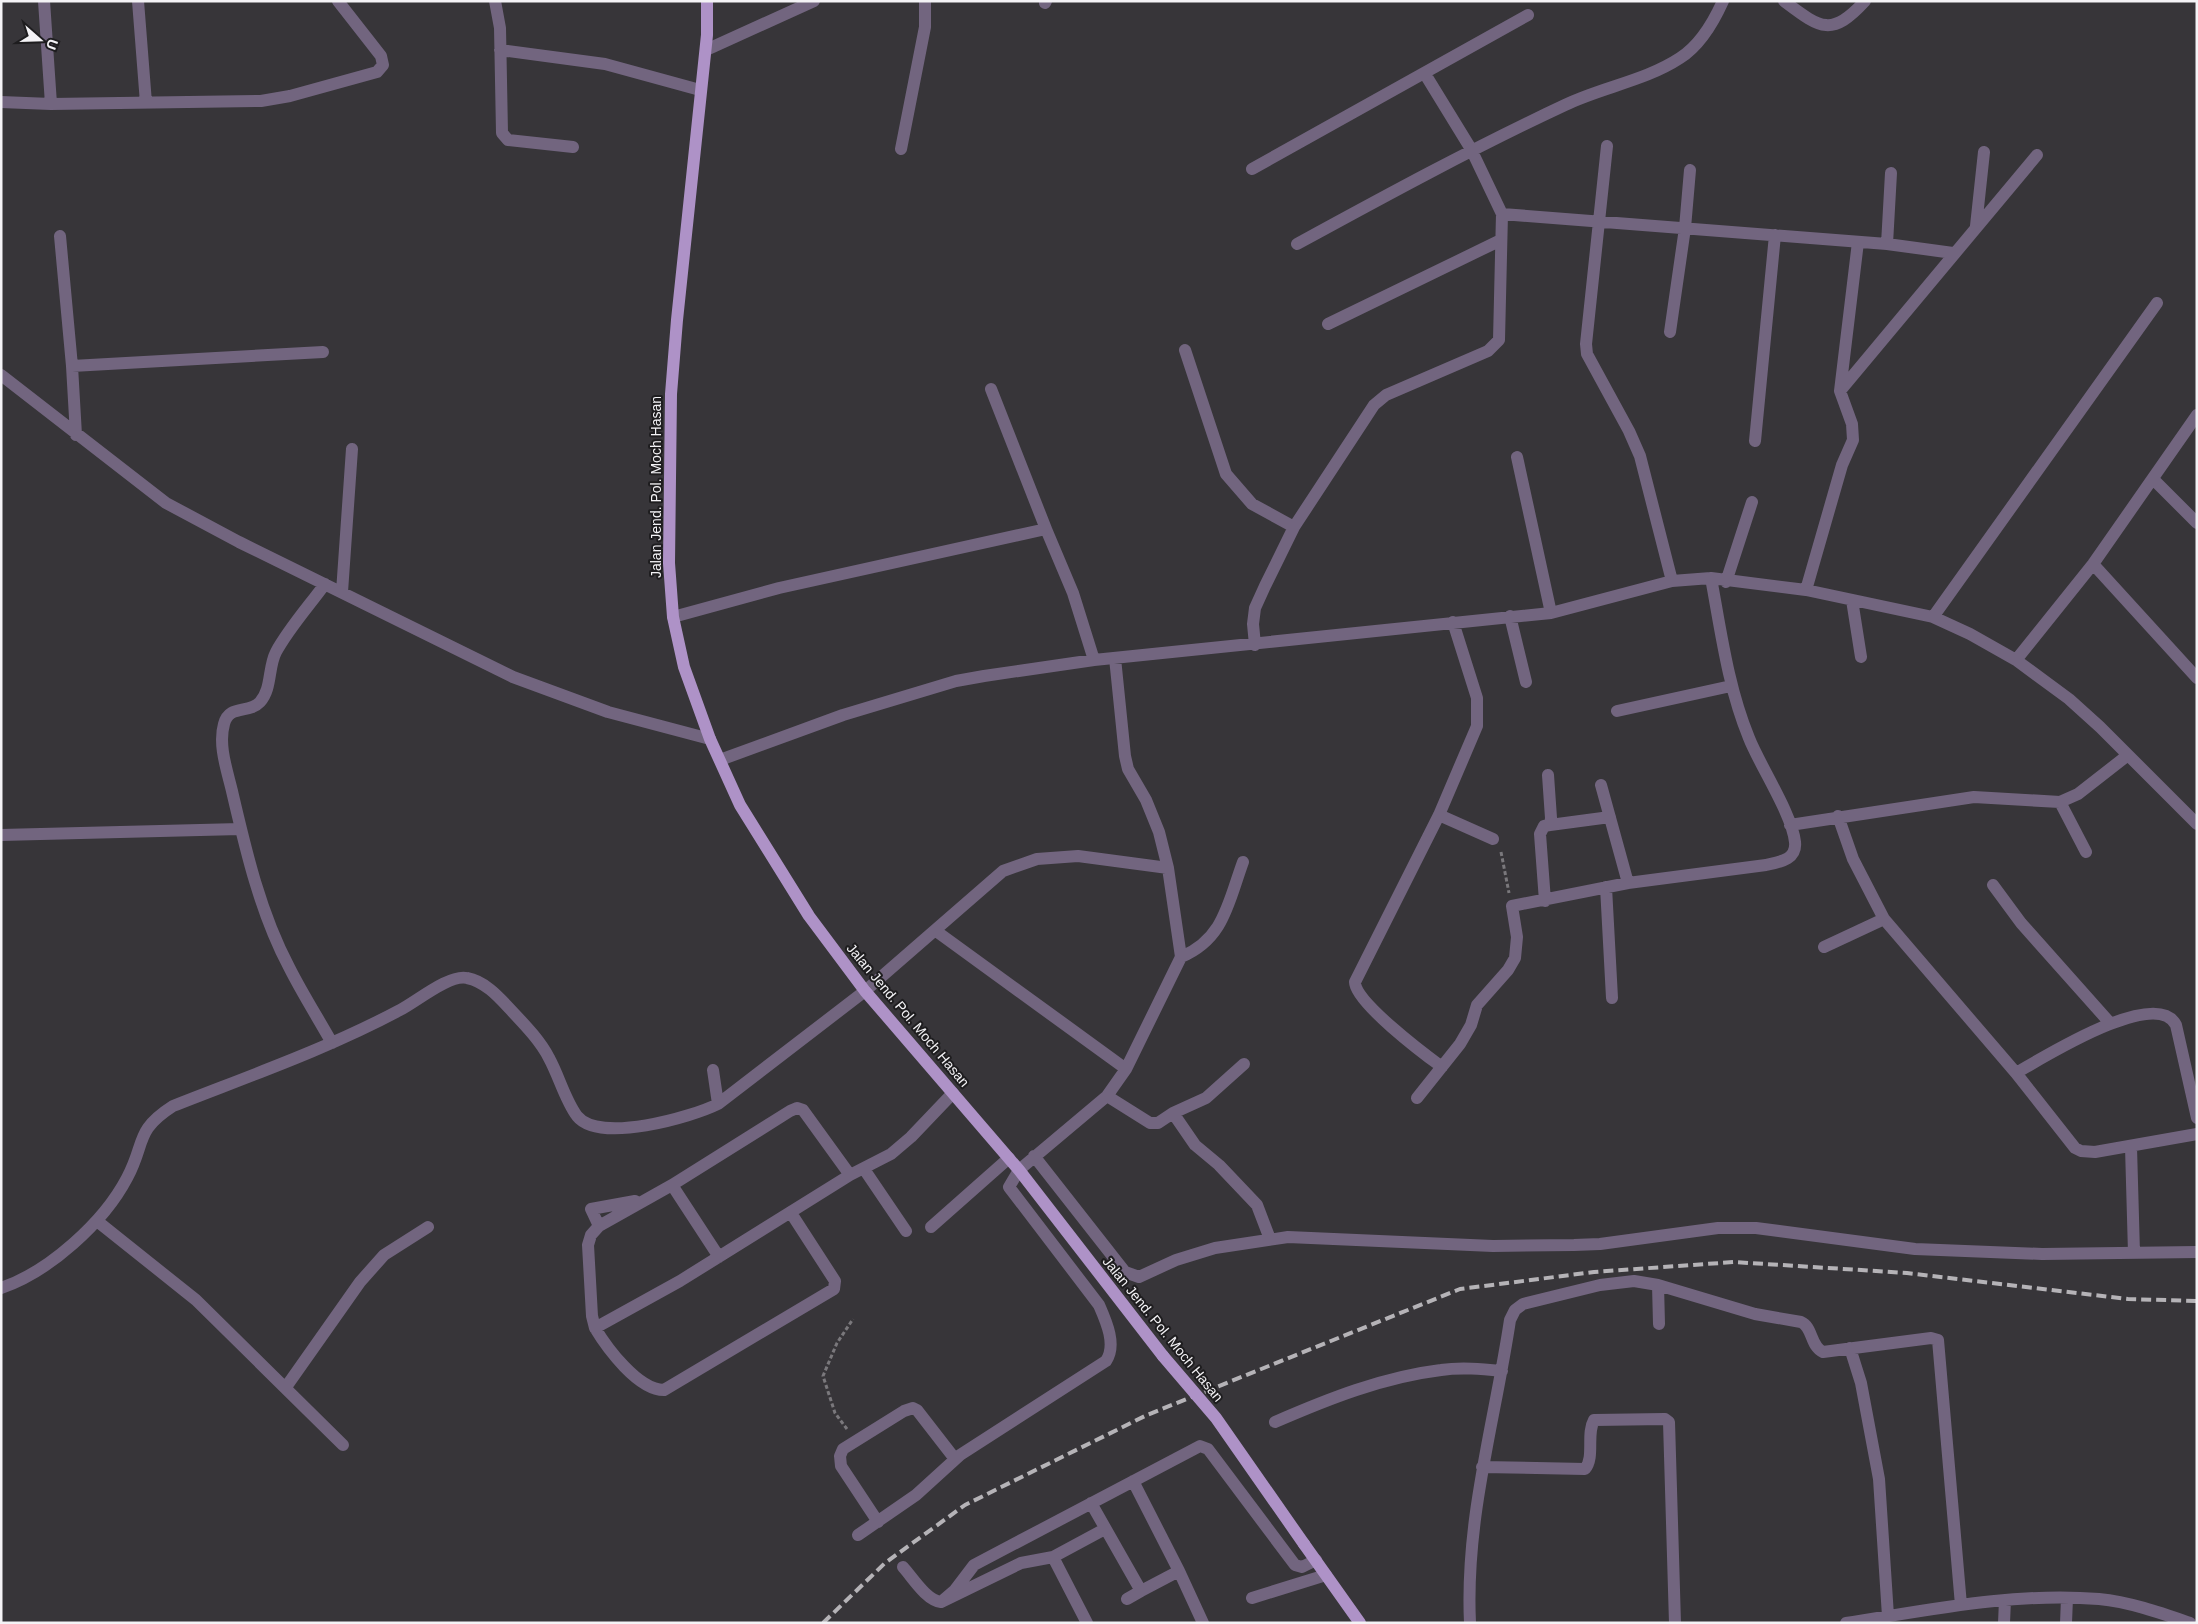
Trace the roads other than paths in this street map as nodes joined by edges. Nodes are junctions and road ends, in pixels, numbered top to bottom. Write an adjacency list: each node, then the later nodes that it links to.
1 (44, 1): 18 (street)
2 (138, 1): 17 (street)
3 (338, 1): 17 (street)
4 (495, 1): 12 (street)
5 (707, 1): 13 (main road, Jalan Jend. Pol. Moch Hasan)
6 (814, 1): 13 (street)
7 (925, 1): 21 (street)
8 (1723, 1): 22 (street)
9 (1784, 1): 10 (street)
10 (1865, 1)
11 (1528, 15): 14 (street)
12 (500, 50): 15 (street); 20 (street)
13 (706, 50): 15 (main road, Jalan Jend. Pol. Moch Hasan)
14 (1425, 74): 22 (street); 25 (street)
15 (700, 90): 69 (main road, Jalan Jend. Pol. Moch Hasan)
16 (1, 102): 18 (street)
17 (146, 103): 18 (street)
18 (51, 104)
19 (1607, 146): 29 (street)
20 (573, 148)
21 (900, 149)
22 (1471, 149): 28 (street); 36 (street)
23 (1984, 152): 30 (street)
24 (2037, 155): 30 (street)
25 (1252, 170)
26 (1690, 170): 31 (street)
27 (1892, 173): 37 (street)
28 (1502, 214): 29 (street); 34 (street)
29 (1598, 222): 31 (street); 60 (street)
30 (1976, 226): 38 (street)
31 (1685, 228): 32 (street); 41 (street)
32 (1775, 235): 35 (street); 50 (street)
33 (60, 236): 44 (street)
34 (1501, 240): 40 (street); 56 (street)
35 (1858, 242): 37 (street); 47 (street)
36 (1297, 244)
37 (1888, 244): 38 (street)
38 (1953, 253): 47 (street)
39 (2157, 302): 68 (street)
40 (1328, 324)
41 (1670, 332)
42 (1185, 350): 56 (street)
43 (323, 352): 44 (street)
44 (72, 366): 49 (street)
45 (1, 375): 49 (street)
46 (991, 389): 57 (street)
47 (1840, 391): 63 (street)
48 (2197, 416): 53 (street)
49 (76, 435): 62 (street)
50 (1755, 441)
51 (352, 449): 64 (street)
52 (1517, 457): 66 (street)
53 (2153, 479): 55 (street); 58 (street)
54 (1752, 502): 61 (street)
55 (2197, 523)
56 (1294, 527): 71 (street)
57 (1046, 528): 69 (street); 74 (street)
58 (2093, 564): 75 (street); 76 (street)
59 (1711, 578): 60 (street); 61 (street); 78 (street)
60 (1672, 581): 66 (street)
61 (1726, 582): 63 (street)
62 (324, 584): 64 (street); 92 (street)
63 (1806, 590): 65 (street)
64 (342, 592): 80 (street)
65 (1852, 600): 68 (street); 72 (street)
66 (1551, 613): 67 (street)
67 (1510, 616): 70 (street); 77 (street)
68 (1933, 617): 75 (street)
69 (673, 618): 80 (main road, Jalan Jend. Pol. Moch Hasan)
70 (1453, 622): 71 (street); 86 (street)
71 (1255, 644): 73 (street)
72 (1861, 657)
73 (1115, 658): 74 (street); 97 (street)
74 (1094, 660): 82 (street)
75 (2016, 660): 81 (street)
76 (2197, 678)
77 (1526, 682)
78 (1731, 686): 79 (street); 90 (street)
79 (1617, 710)
80 (710, 738): 82 (main road, Jalan Jend. Pol. Moch Hasan)
81 (2128, 754): 85 (street); 88 (street)
82 (720, 760): 106 (main road, Jalan Jend. Pol. Moch Hasan)
83 (1548, 775): 91 (street)
84 (1601, 785): 89 (street)
85 (2060, 802): 87 (street); 95 (street)
86 (1438, 814): 94 (street); 111 (street)
87 (1838, 816): 90 (street); 102 (street)
88 (2194, 816)
89 (1610, 817): 91 (street); 98 (street)
90 (1790, 824): 98 (street)
91 (1550, 826): 101 (street)
92 (240, 828): 93 (street); 109 (street)
93 (1, 835)
94 (1493, 839)
95 (2086, 852)
96 (1243, 862): 105 (street)
97 (1168, 868): 103 (street); 105 (street)
98 (1628, 883): 100 (street)
99 (1993, 884): 108 (street)
100 (1606, 887): 101 (street); 107 (street)
101 (1545, 901): 111 (street)
102 (1884, 919): 104 (street); 114 (street)
103 (936, 930): 106 (street); 112 (street)
104 (1824, 947)
105 (1181, 957): 112 (street)
106 (865, 991): 115 (main road, Jalan Jend. Pol. Moch Hasan); 118 (street)
107 (1612, 998)
108 (2110, 1023): 114 (street); 120 (street)
109 (332, 1043): 118 (street); 131 (street)
110 (1244, 1064): 119 (street)
111 (1442, 1066): 117 (street)
112 (1126, 1069): 116 (street)
113 (713, 1070): 118 (street)
114 (2016, 1073): 122 (street)
115 (953, 1093): 124 (main road, Jalan Jend. Pol. Moch Hasan); 125 (street)
116 (1107, 1096): 119 (street); 123 (street)
117 (1417, 1098)
118 (718, 1104)
119 (1173, 1113): 136 (street)
120 (2197, 1118)
121 (2197, 1134): 122 (street)
122 (2130, 1147): 138 (street)
123 (1034, 1156): 126 (street); 136 (street)
124 (1009, 1158): 126 (main road, Jalan Jend. Pol. Moch Hasan); 133 (street)
125 (864, 1169): 127 (street); 135 (street)
126 (1019, 1170): 149 (street); 157 (main road, Jalan Jend. Pol. Moch Hasan, bridge)
127 (850, 1175): 128 (street); 130 (street)
128 (672, 1185): 129 (street); 139 (street)
129 (643, 1200): 132 (street); 132 (street)
130 (791, 1213): 139 (street); 143 (street)
131 (97, 1221): 141 (street); 146 (street)
132 (599, 1226): 143 (street)
133 (931, 1226)
134 (428, 1227): 146 (street)
135 (906, 1231)
136 (1270, 1239): 138 (street)
137 (2197, 1252): 138 (street)
138 (2134, 1253)
139 (720, 1257): 143 (street)
140 (1658, 1285): 142 (street); 144 (street); 145 (street)
141 (1, 1288)
142 (1659, 1324)
143 (595, 1328)
144 (1850, 1348): 167 (street); 168 (street)
145 (1502, 1370): 147 (street); 150 (street)
146 (286, 1387): 148 (street)
147 (1274, 1422)
148 (343, 1445)
149 (955, 1459): 153 (street); 153 (street)
150 (1482, 1467): 172 (street); 173 (street)
151 (1133, 1481): 152 (street); 157 (street); 159 (street)
152 (1091, 1503): 154 (street); 166 (street)
153 (878, 1522): 155 (street)
154 (1106, 1529): 156 (street); 161 (street)
155 (858, 1535)
156 (1053, 1557): 166 (street); 169 (street)
157 (1311, 1563): 160 (main road, Jalan Jend. Pol. Moch Hasan)
158 (903, 1567): 166 (street)
159 (1179, 1571): 161 (street); 170 (street)
160 (1326, 1575): 162 (street); 171 (main road, Jalan Jend. Pol. Moch Hasan)
161 (1141, 1591): 164 (street)
162 (1252, 1598)
163 (2067, 1598): 165 (street); 176 (street); 177 (street)
164 (1127, 1599)
165 (2005, 1600): 167 (street); 175 (street)
166 (941, 1602)
167 (1961, 1605): 168 (street)
168 (1888, 1616): 174 (street)
169 (1087, 1623)
170 (1203, 1623)
171 (1360, 1623)
172 (1470, 1623)
173 (1675, 1623)
174 (1846, 1623)
175 (2004, 1623)
176 (2066, 1623)
177 (2189, 1623)

